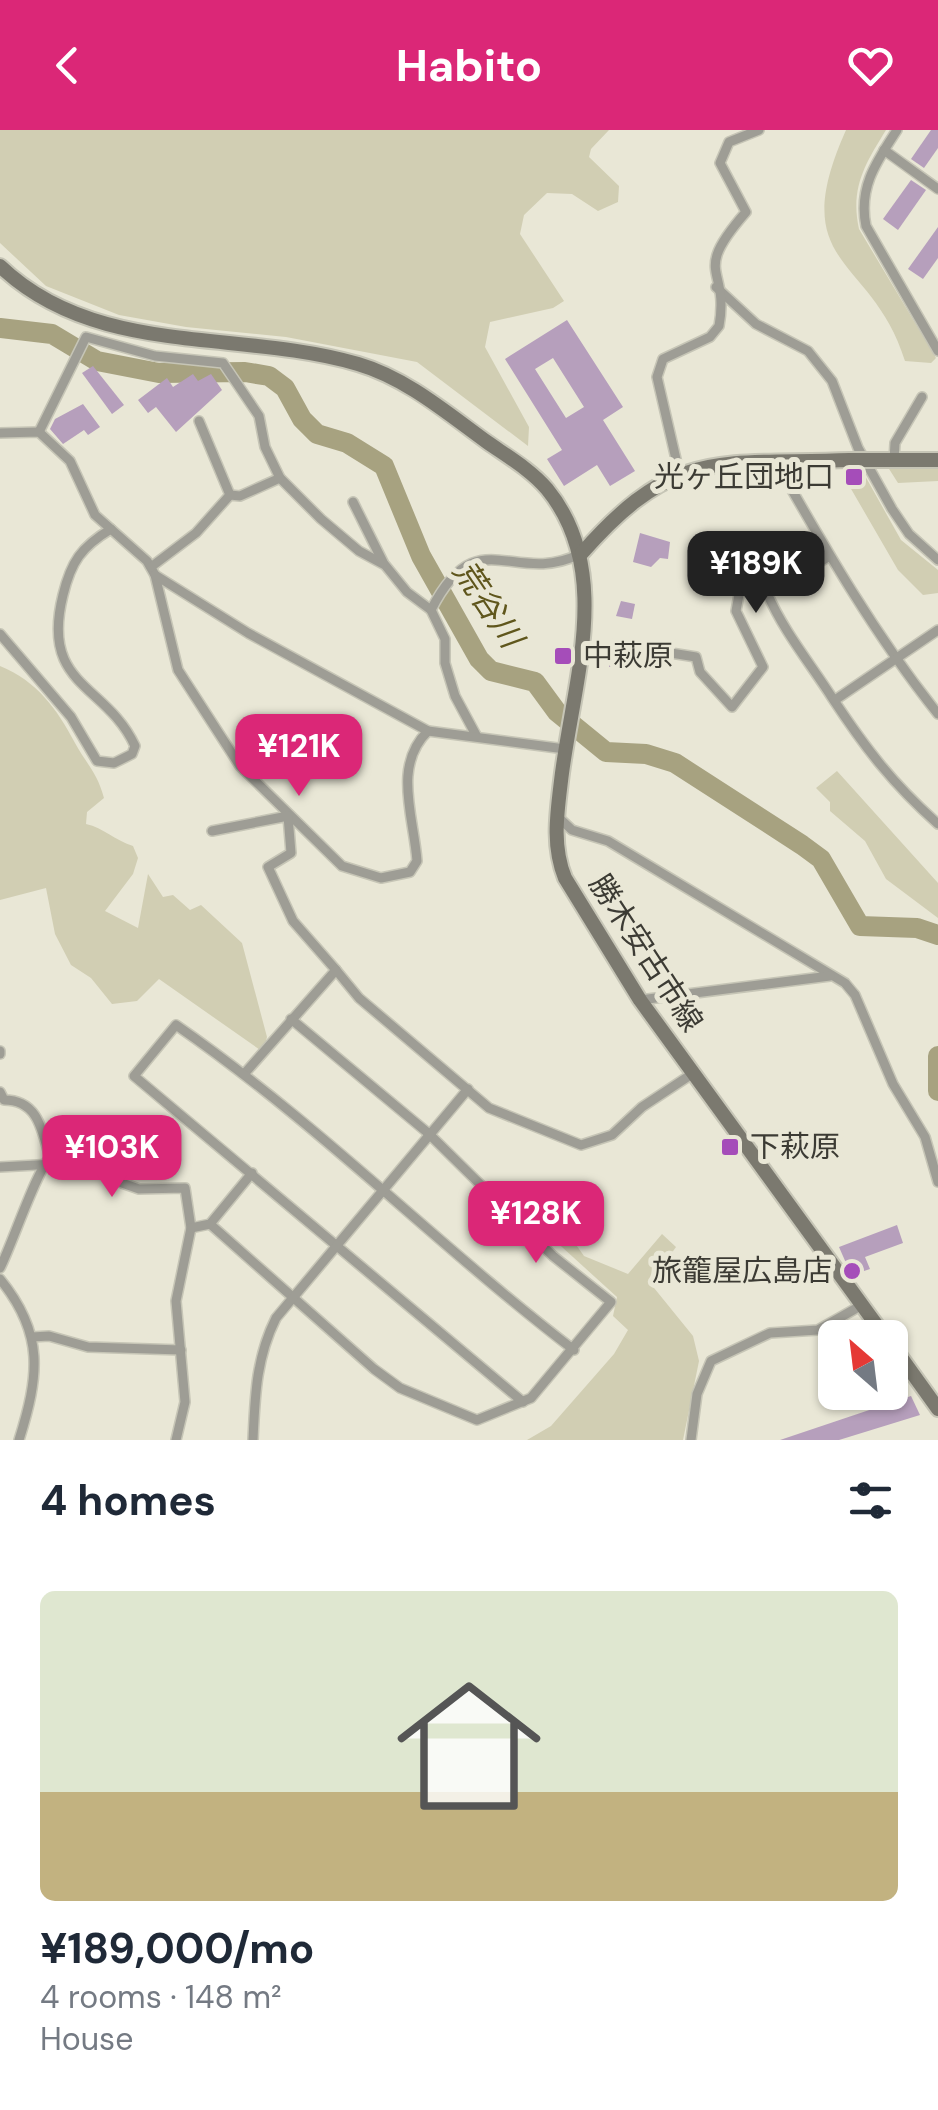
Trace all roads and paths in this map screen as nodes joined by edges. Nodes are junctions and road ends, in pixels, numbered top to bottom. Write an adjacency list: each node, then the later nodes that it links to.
1 (759, 130): 6 (street)
2 (897, 130): 3 (street)
3 (884, 150): 4 (street); 7 (street)
4 (938, 189)
5 (0, 266): 20 (main road, 勝木安古市線)
6 (716, 288): 15 (street); 22 (street)
7 (938, 351)
8 (922, 397): 12 (street)
9 (199, 421): 17 (street)
10 (39, 432): 11 (street); 16 (street); 19 (street)
11 (0, 433)
12 (894, 460): 13 (main road); 14 (main road, bridge)
13 (938, 460)
14 (776, 462): 15 (main road); 21 (street)
15 (679, 472): 20 (main road)
16 (280, 478): 17 (street); 23 (street)
17 (230, 494): 24 (street)
18 (353, 502): 23 (street)
19 (111, 530): 24 (street); 28 (street)
20 (582, 554): 26 (street); 35 (main road, 勝木安古市線)
21 (828, 558): 25 (street); 30 (street)
22 (938, 560)
23 (385, 565): 26 (street)
24 (153, 571): 33 (street); 36 (street)
25 (768, 593): 29 (street); 31 (street)
26 (431, 610): 34 (street)
27 (938, 630): 30 (street)
28 (0, 634)
29 (627, 646)
30 (894, 659): 31 (street); 32 (street)
31 (834, 700): 38 (street)
32 (938, 714)
33 (428, 731): 34 (street); 36 (street)
34 (476, 735): 35 (street)
35 (565, 744): 37 (main road, 勝木安古市線)
36 (288, 816): 39 (street); 40 (street)
37 (557, 816): 41 (street); 42 (main road, 勝木安古市線)
38 (938, 824)
39 (212, 832)
40 (336, 970): 43 (street); 46 (street)
41 (832, 976): 42 (street); 52 (street)
42 (640, 1000): 45 (main road, 勝木安古市線)
43 (292, 1019): 44 (street); 48 (street)
44 (245, 1073): 51 (street); 53 (street)
45 (692, 1074): 46 (street); 60 (main road, 勝木安古市線)
46 (468, 1088): 48 (street)
47 (0, 1092): 49 (street)
48 (428, 1133): 53 (street); 64 (street)
49 (41, 1164): 50 (street); 55 (street); 57 (street)
50 (0, 1167)
51 (252, 1173): 54 (street); 56 (street)
52 (938, 1182)
53 (380, 1188): 56 (street); 64 (street)
54 (210, 1224): 55 (street); 59 (street)
55 (190, 1228): 63 (street)
56 (336, 1242): 59 (street); 66 (street)
57 (0, 1268)
58 (0, 1279): 62 (street)
59 (292, 1293): 66 (street); 70 (street)
60 (862, 1306): 61 (main road, 勝木安古市線); 71 (street)
61 (873, 1320)
62 (32, 1337): 63 (street); 68 (street)
63 (181, 1350): 69 (street)
64 (574, 1350): 66 (street)
65 (908, 1368): 67 (main road, 勝木安古市線)
66 (523, 1402)
67 (938, 1409)
68 (18, 1440)
69 (176, 1440)
70 (253, 1440)
71 (691, 1440)

